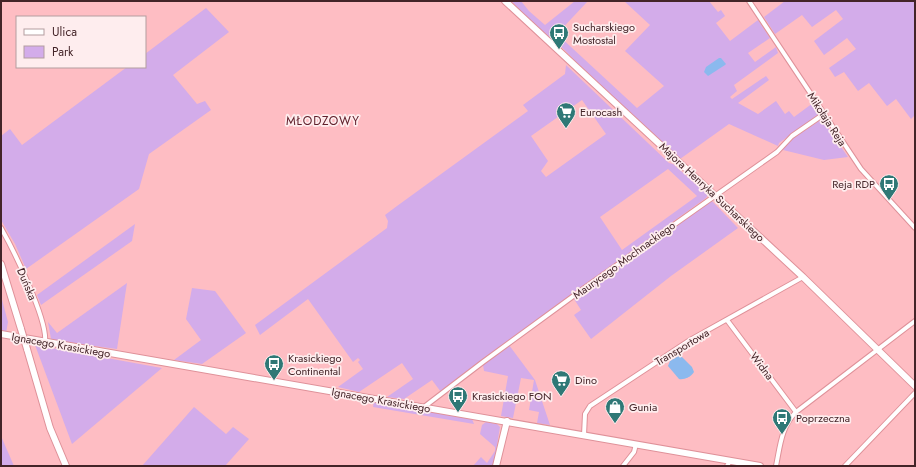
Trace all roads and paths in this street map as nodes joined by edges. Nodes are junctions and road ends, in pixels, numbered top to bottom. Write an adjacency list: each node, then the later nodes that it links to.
1 (505, 1): 4 (street, Majora Henryka Sucharskiego)
2 (750, 1): 3 (street, Mikołaja Reja)
3 (824, 114): 4 (street, Maurycego Mochnackiego); 6 (street, Mikołaja Reja)
4 (714, 194): 8 (street, Majora Henryka Sucharskiego); 16 (street, Maurycego Mochnackiego)
5 (1, 228): 12 (street, Duńska)
6 (915, 228)
7 (1, 264): 22 (street, bridge)
8 (802, 277): 9 (street, Transportowa); 13 (street, Majora Henryka Sucharskiego)
9 (727, 320): 17 (street, Widna); 19 (street, Transportowa)
10 (915, 321): 13 (street)
11 (1, 334): 12 (street, Ignacego Krasickiego)
12 (45, 342): 16 (street, Ignacego Krasickiego)
13 (878, 350): 14 (street, Majora Henryka Sucharskiego); 17 (street)
14 (915, 386)
15 (915, 393): 27 (street)
16 (424, 407): 18 (street, Ignacego Krasickiego)
17 (796, 412): 26 (street)
18 (507, 422): 19 (street, Ignacego Krasickiego); 23 (street)
19 (584, 435): 20 (street, Ignacego Krasickiego)
20 (636, 444): 21 (street, Ignacego Krasickiego); 24 (street)
21 (729, 463): 25 (street, Ignacego Krasickiego)
22 (66, 466)
23 (496, 466)
24 (623, 466)
25 (760, 466)
26 (776, 466)
27 (845, 466)

